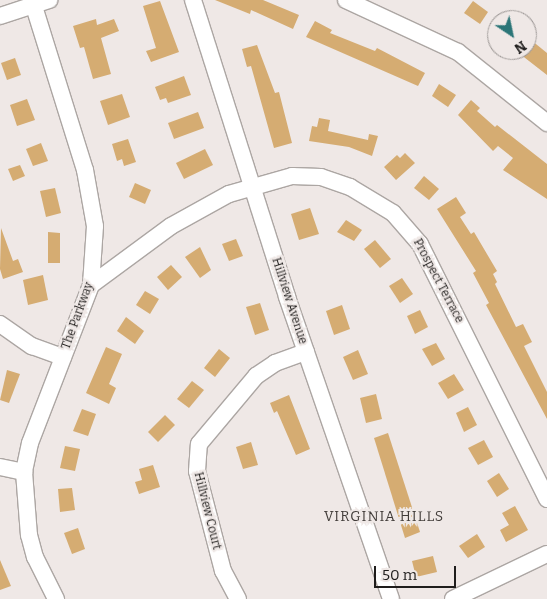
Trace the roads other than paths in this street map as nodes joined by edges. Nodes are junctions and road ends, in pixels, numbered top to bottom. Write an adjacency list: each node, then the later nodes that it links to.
1 (193, 0): 6 (street, Hillview Avenue)
2 (346, 0): 5 (street)
3 (38, 2): 4 (street); 7 (street, The Parkway)
4 (0, 16)
5 (547, 123)
6 (252, 187): 7 (street, Prospect Terrace); 9 (street, Hillview Avenue); 13 (street, Prospect Terrace)
7 (91, 285): 10 (street, The Parkway)
8 (0, 324): 10 (street)
9 (306, 352): 16 (street, Hillview Court); 17 (street, Hillview Avenue)
10 (63, 357): 12 (street, The Parkway)
11 (0, 467): 12 (street)
12 (24, 472): 15 (street, The Parkway)
13 (547, 499)
14 (547, 554): 18 (street)
15 (56, 599)
16 (238, 599)
17 (391, 599)
18 (454, 599)

